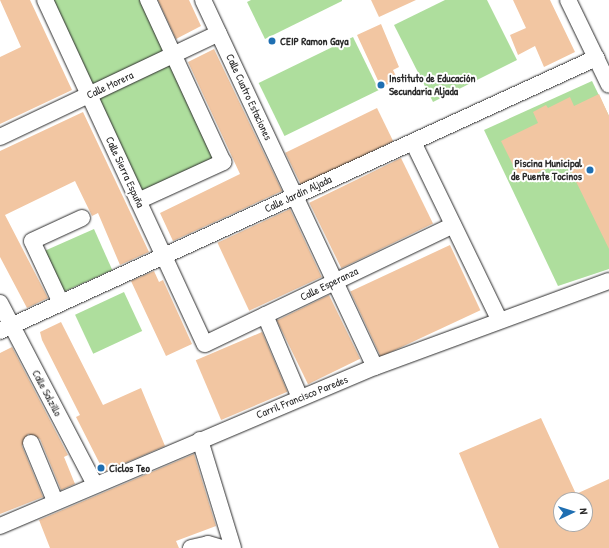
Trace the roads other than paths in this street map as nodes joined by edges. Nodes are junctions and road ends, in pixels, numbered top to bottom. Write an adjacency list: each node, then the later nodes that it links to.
1 (46, 0): 9 (street, Calle Sierra Espuña)
2 (148, 0): 6 (street)
3 (203, 0): 5 (street, Calle Cuatro Estaciones)
4 (568, 0): 7 (street)
5 (219, 33): 6 (street, Calle Morera); 12 (street, Calle Cuatro Estaciones)
6 (174, 55): 9 (street, Calle Morera); 13 (street)
7 (596, 58): 8 (street); 11 (street, Calle Jardín Aljada)
8 (609, 85)
9 (89, 95): 10 (street, Calle Morera); 13 (street, Calle Sierra Espuña)
10 (0, 137)
11 (413, 142): 12 (street, Calle Jardín Aljada); 15 (street)
12 (296, 195): 16 (street, Calle Jardín Aljada); 17 (street, Calle Cuatro Estaciones)
13 (138, 201): 16 (street, Calle Sierra Espuña)
14 (82, 218): 20 (street)
15 (453, 225): 17 (street, Calle Esperanza); 22 (street)
16 (164, 256): 20 (street, Calle Jardín Aljada); 24 (street, Calle Sierra Espuña)
17 (335, 281): 21 (street, Calle Esperanza); 25 (street, Calle Cuatro Estaciones)
18 (609, 281): 22 (street, Carril Francisco Paredes)
19 (0, 303): 23 (street, Calle Salzillo)
20 (61, 303): 23 (street, Calle Jardín Aljada)
21 (265, 315): 24 (street, Calle Esperanza); 26 (street)
22 (499, 319): 25 (street, Carril Francisco Paredes)
23 (6, 328): 29 (street, Calle Salzillo)
24 (205, 344)
25 (375, 367): 26 (street, Carril Francisco Paredes)
26 (300, 398): 27 (street, Carril Francisco Paredes)
27 (200, 440): 29 (street, Carril Francisco Paredes); 34 (street)
28 (31, 443): 30 (street)
29 (94, 483): 30 (street, Carril Francisco Paredes)
30 (55, 501): 31 (street, Carril Francisco Paredes)
31 (0, 526)
32 (191, 548): 33 (street)
33 (222, 548)
34 (233, 548)

